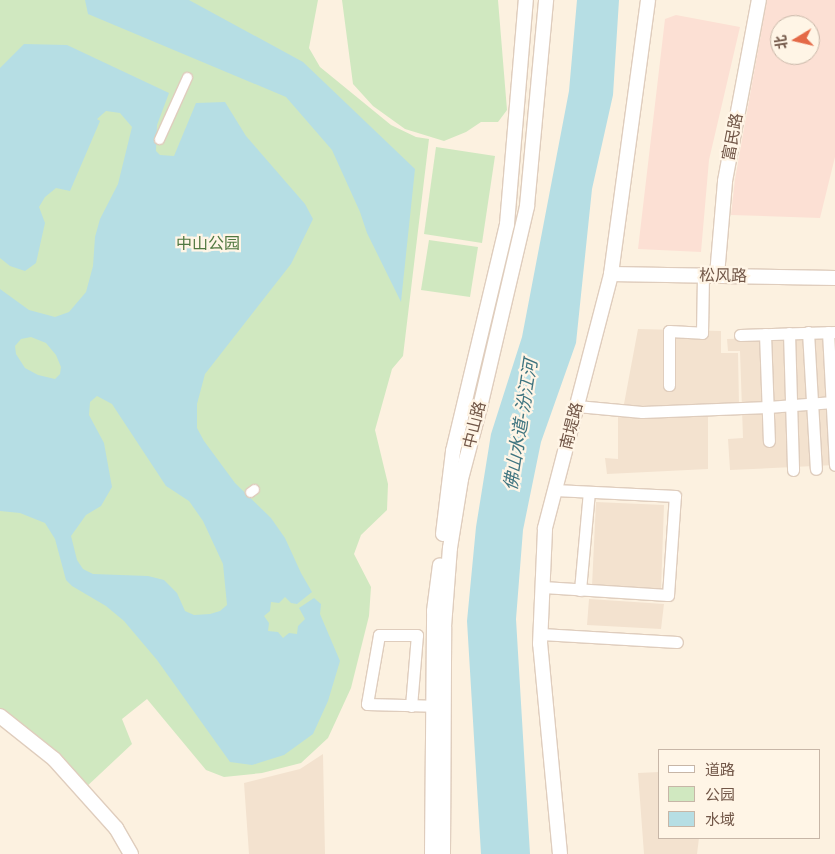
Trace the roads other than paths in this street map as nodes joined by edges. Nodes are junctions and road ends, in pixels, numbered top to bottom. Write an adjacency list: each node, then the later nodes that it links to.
1 (526, 0): 32 (street, 中山路)
2 (546, 0): 32 (street, 中山路)
3 (648, 0): 7 (street, 南堤路)
4 (759, 0): 8 (street, 富民路)
5 (187, 77): 6 (street)
6 (159, 139)
7 (610, 274): 8 (street, 松风路); 19 (street, 南堤路)
8 (710, 275): 9 (street, 松风路); 15 (street)
9 (835, 278)
10 (808, 332): 11 (street); 12 (street); 17 (street)
11 (832, 332): 16 (street)
12 (789, 333): 14 (street); 18 (street)
13 (740, 334): 14 (street)
14 (765, 334): 20 (street)
15 (669, 384)
16 (832, 402): 17 (street); 22 (street)
17 (812, 403): 18 (street); 24 (street)
18 (793, 405): 20 (street); 23 (street)
19 (577, 406): 20 (street); 25 (street, 南堤路)
20 (768, 407): 21 (street)
21 (769, 441)
22 (835, 465)
23 (793, 470)
24 (816, 470)
25 (555, 490): 26 (street); 27 (street, 南堤路)
26 (588, 492): 28 (street); 28 (street)
27 (543, 587): 28 (street); 29 (street, 南堤路)
28 (580, 590)
29 (541, 634): 30 (street); 37 (street, 南堤路)
30 (677, 642)
31 (411, 706): 31 (street); 32 (street)
32 (439, 706): 35 (street, 中山路); 36 (street, 中山路)
33 (0, 716): 34 (street)
34 (131, 854)
35 (432, 854)
36 (443, 854)
37 (560, 854)

